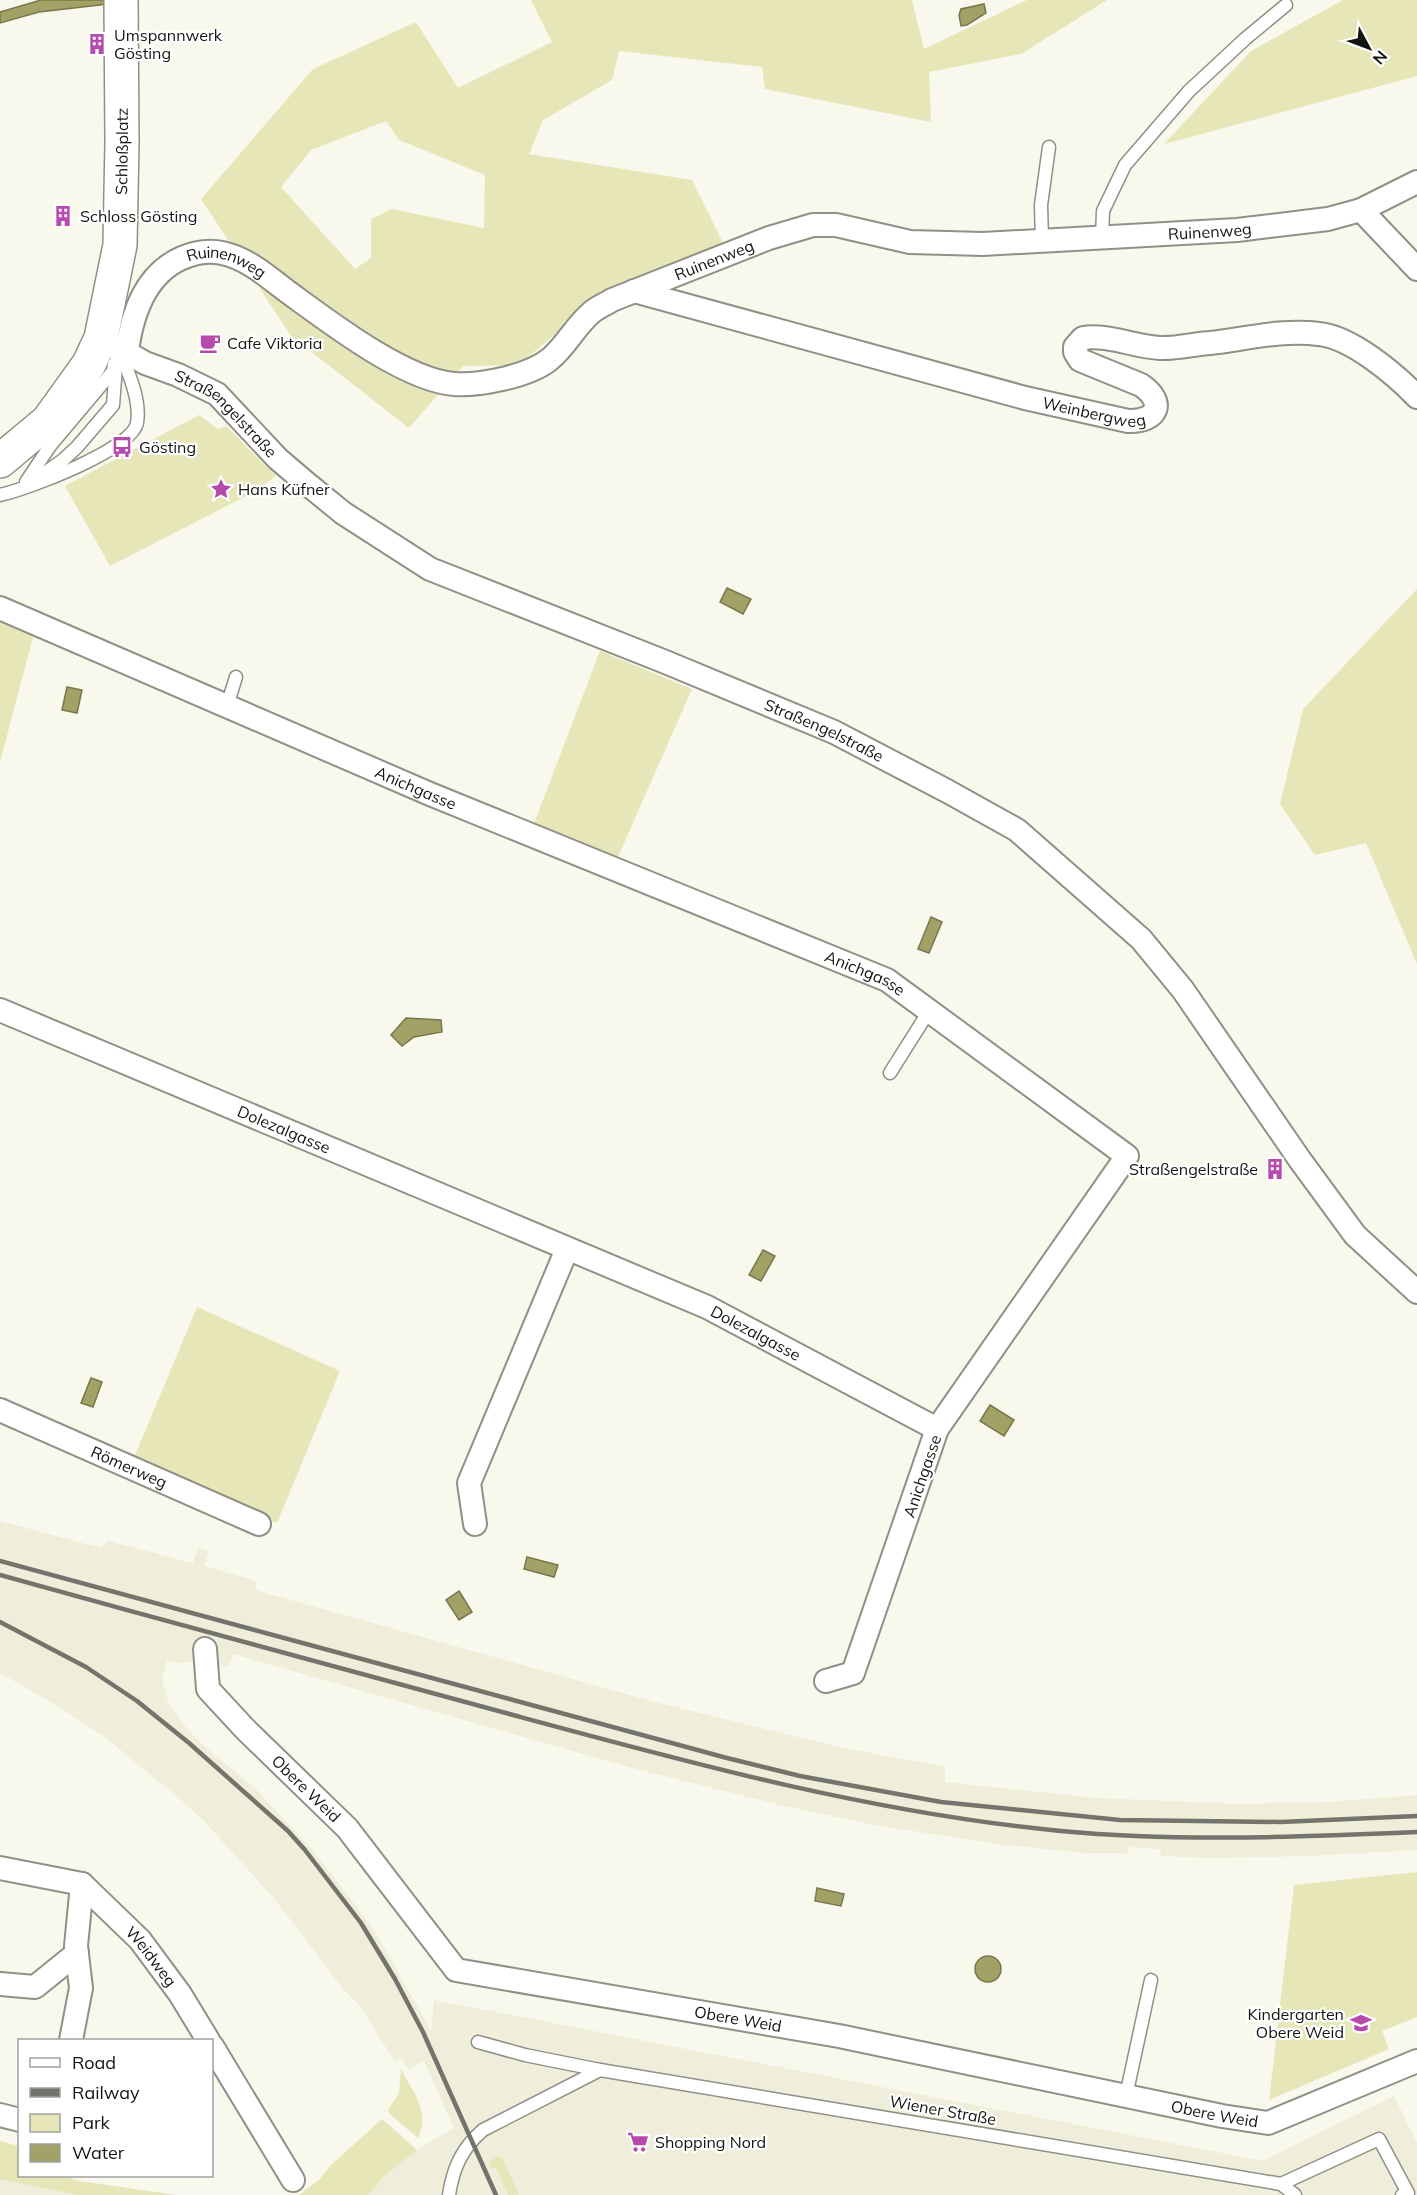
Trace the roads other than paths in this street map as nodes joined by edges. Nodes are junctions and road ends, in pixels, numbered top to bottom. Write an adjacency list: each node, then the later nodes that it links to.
1 (121, 5): 10 (main road, Schloßplatz)
2 (1286, 5): 6 (lane)
3 (1049, 147): 7 (lane)
4 (1417, 182): 5 (street, Ruinenweg)
5 (1361, 210): 6 (street, Ruinenweg); 8 (street)
6 (1102, 238): 7 (street, Ruinenweg)
7 (1042, 241): 9 (street, Ruinenweg)
8 (1417, 269)
9 (634, 291): 10 (street, Ruinenweg); 11 (street, Weinbergweg)
10 (115, 345): 12 (main road, Schloßplatz); 13 (lane); 13 (lane); 13 (lane); 21 (street, Straßengelstraße)
11 (1417, 397)
12 (0, 461)
13 (7, 493)
14 (0, 608): 16 (street, Anichgasse)
15 (236, 677): 16 (lane)
16 (236, 714): 18 (street, Anichgasse)
17 (0, 1010): 20 (street, Dolezalgasse)
18 (929, 1011): 19 (lane); 23 (street, Anichgasse)
19 (890, 1073)
20 (567, 1249): 23 (street, Dolezalgasse); 25 (street)
21 (1417, 1292)
22 (0, 1410): 24 (street, Römerweg)
23 (938, 1429): 27 (street, Anichgasse)
24 (259, 1524)
25 (475, 1524)
26 (205, 1649): 39 (street, Obere Weid)
27 (826, 1681)
28 (0, 1868): 29 (street)
29 (82, 1884): 30 (street); 34 (street, Weidweg)
30 (77, 1953): 32 (street); 33 (street)
31 (1151, 1980): 39 (lane)
32 (0, 1984)
33 (71, 2039)
34 (207, 2039)
35 (478, 2042): 38 (lane, Wiener Straße)
36 (213, 2048): 42 (street)
37 (1417, 2061): 39 (street, Obere Weid)
38 (600, 2070): 43 (lane, Wiener Straße); 44 (lane)
39 (1126, 2096)
40 (0, 2115): 41 (street)
41 (18, 2120)
42 (292, 2180)
43 (1281, 2184): 45 (lane, Wiener Straße); 46 (lane)
44 (449, 2195)
45 (1295, 2195)
46 (1402, 2195)

